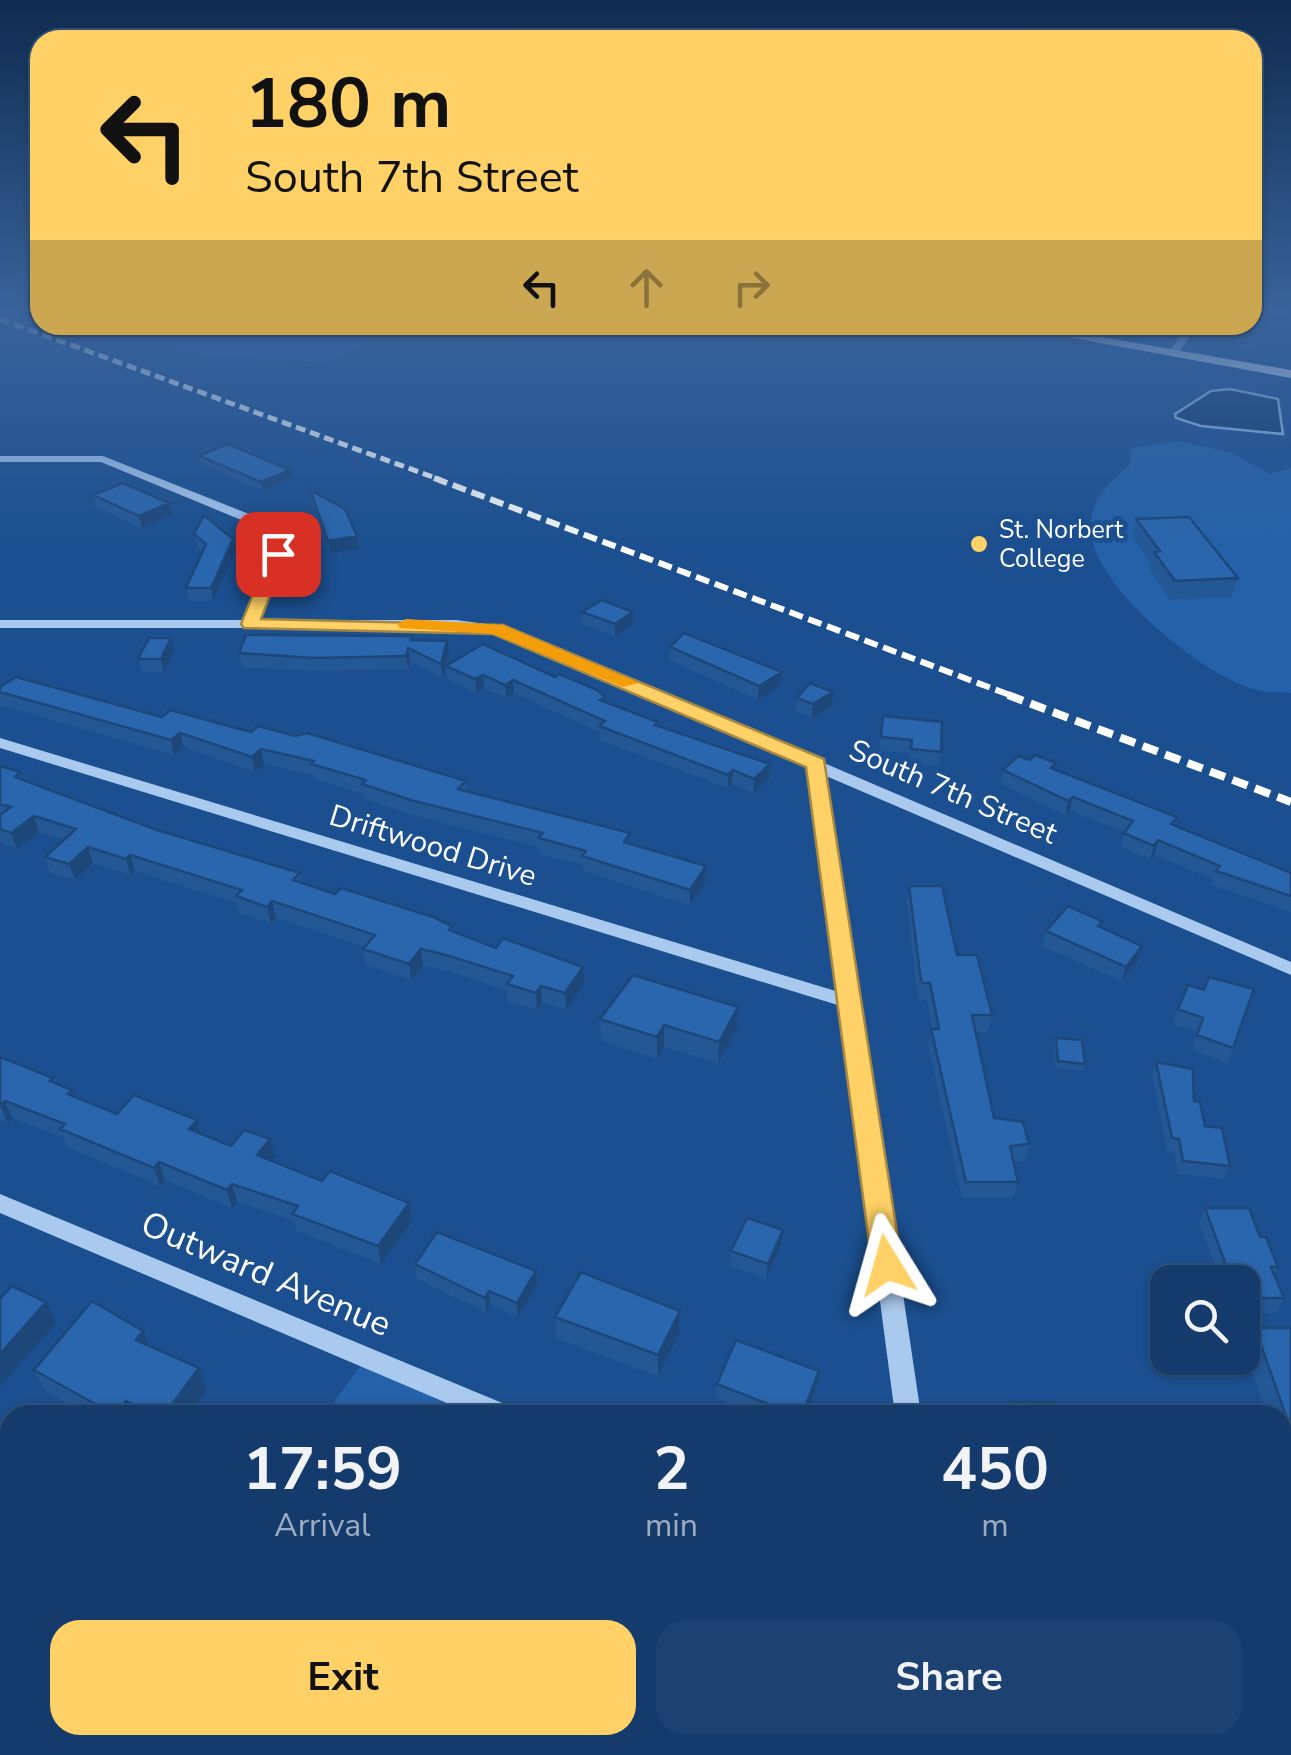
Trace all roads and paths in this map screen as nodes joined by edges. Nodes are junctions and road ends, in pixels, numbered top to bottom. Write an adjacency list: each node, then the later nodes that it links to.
1 (0, 458): 3 (street)
2 (0, 624): 3 (street, South 7th Street)
3 (250, 624): 5 (street, South 7th Street)
4 (0, 742): 7 (street, Driftwood Drive)
5 (816, 763): 6 (street, South 7th Street); 7 (street)
6 (1291, 969)
7 (850, 1002): 10 (street)
8 (0, 1203): 9 (street, Outward Avenue)
9 (480, 1405)
10 (907, 1405)

